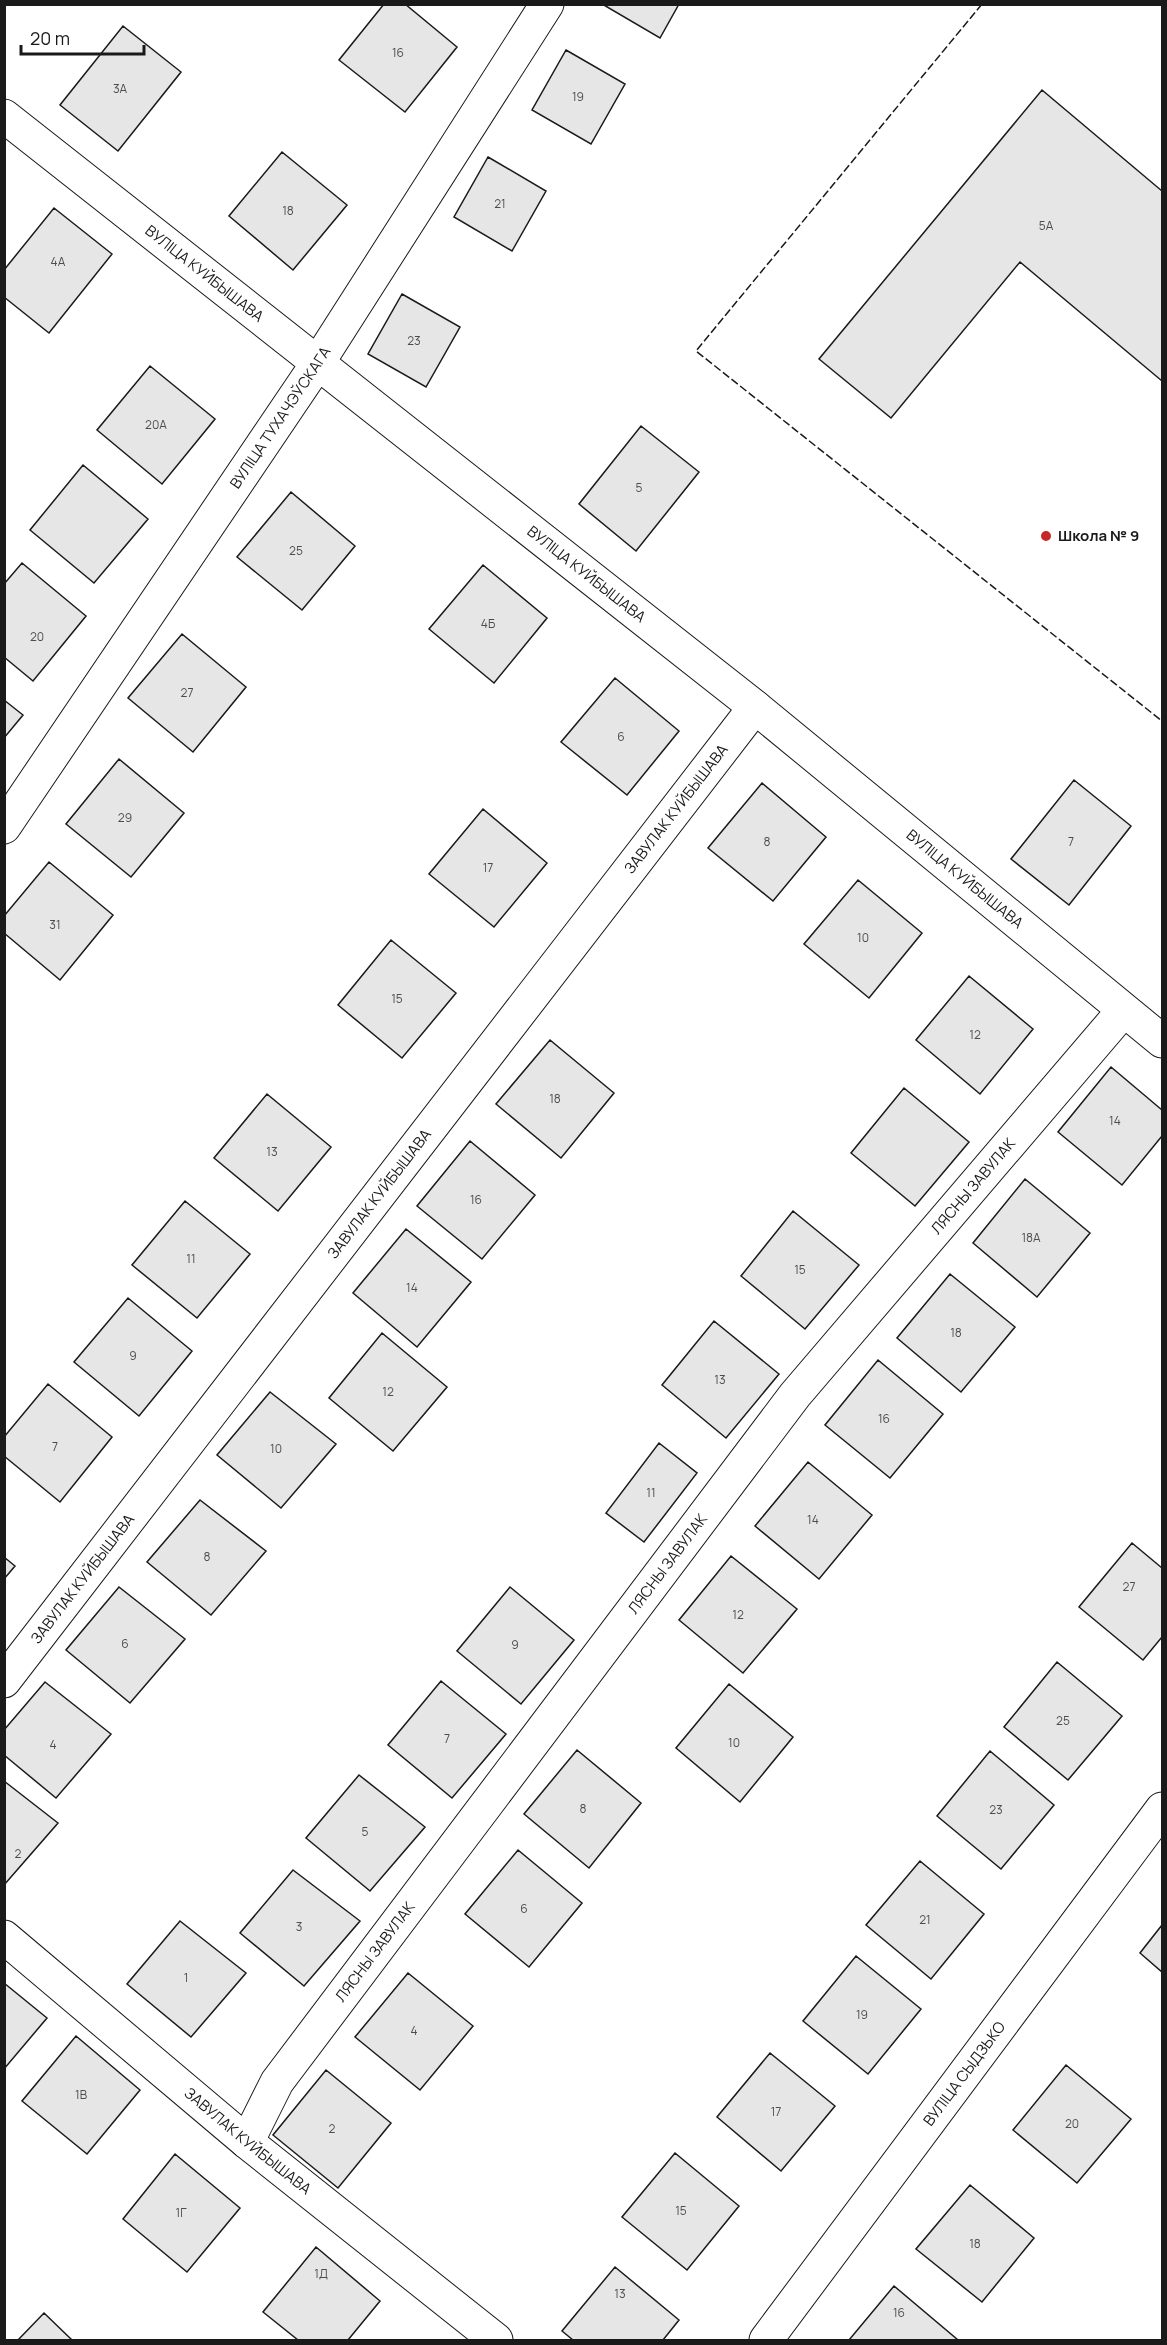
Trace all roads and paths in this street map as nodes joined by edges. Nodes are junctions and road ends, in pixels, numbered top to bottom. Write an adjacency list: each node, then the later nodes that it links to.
1 (548, 4): 3 (street, ВУЛІЦА ТУХАЧЭЎСКАГА)
2 (4, 116): 3 (street, ВУЛІЦА КУЙБЫШАВА)
3 (317, 364): 4 (street, ВУЛІЦА КУЙБЫШАВА); 5 (street, ВУЛІЦА ТУХАЧЭЎСКАГА)
4 (755, 707): 6 (street, ВУЛІЦА КУЙБЫШАВА); 8 (street, ЗАВУЛАК КУЙБЫШАВА)
5 (4, 827)
6 (1123, 1011): 7 (street, ВУЛІЦА КУЙБЫШАВА); 11 (street, ЛЯСНЫ ЗАВУЛАК)
7 (1162, 1041)
8 (4, 1681)
9 (1162, 1809): 13 (street, ВУЛІЦА СЫДЗЬКО)
10 (4, 1937): 11 (street, ЗАВУЛАК КУЙБЫШАВА)
11 (246, 2142): 12 (street, ЗАВУЛАК КУЙБЫШАВА)
12 (496, 2340)
13 (766, 2340)

